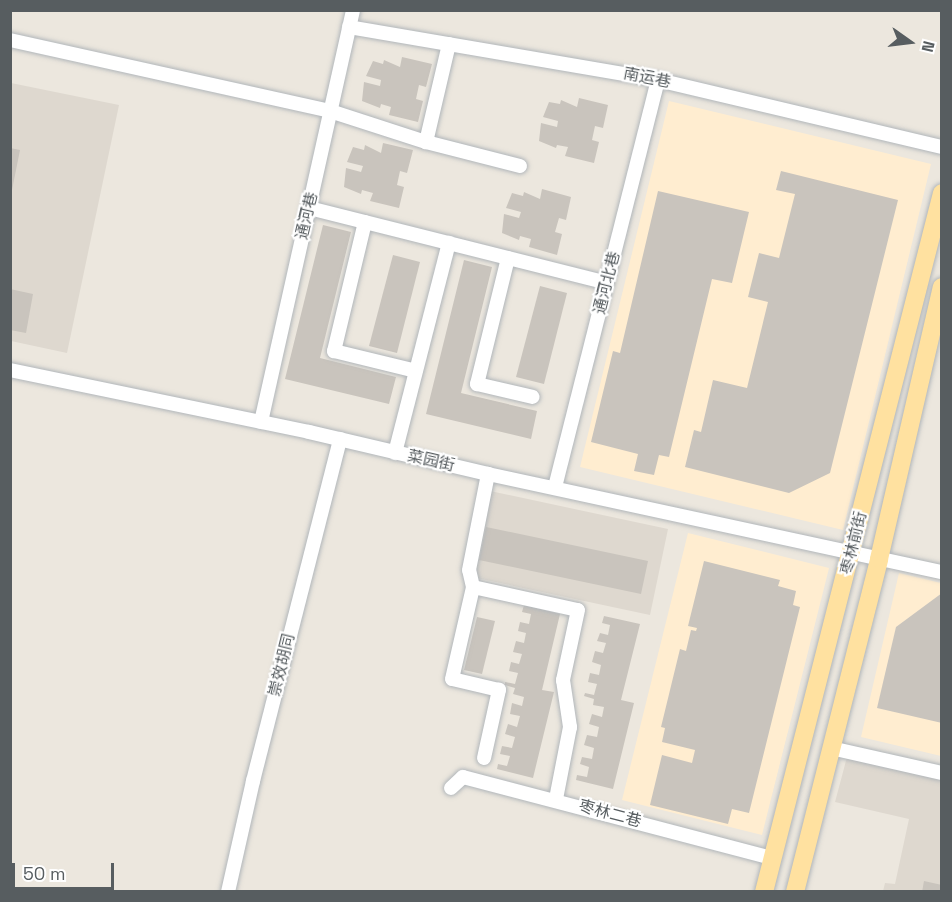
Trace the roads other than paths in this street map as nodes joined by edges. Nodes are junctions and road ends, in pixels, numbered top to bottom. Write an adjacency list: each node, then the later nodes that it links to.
1 (353, 10): 2 (street, 通河巷)
2 (349, 27): 4 (street, 南运巷); 6 (street, 通河巷)
3 (10, 40): 6 (street)
4 (449, 44): 5 (street, 南运巷); 7 (street)
5 (658, 80): 8 (street, 南运巷); 15 (street, 通河北巷)
6 (330, 111): 7 (street); 11 (street, 通河巷)
7 (426, 142): 9 (street)
8 (942, 147)
9 (520, 166)
10 (942, 193): 25 (main road, 枣林前街)
11 (309, 208): 12 (street); 20 (street, 通河巷)
12 (365, 222): 13 (street); 18 (street)
13 (449, 243): 14 (street); 18 (street)
14 (508, 258): 15 (street); 19 (street)
15 (607, 283): 24 (street, 通河北巷)
16 (941, 294): 26 (main road, 枣林前街)
17 (10, 370): 20 (street, 菜园街)
18 (417, 371): 22 (street)
19 (533, 397)
20 (261, 422): 21 (street, 菜园街)
21 (340, 440): 22 (street, 菜园街); 35 (street, 崇效胡同)
22 (395, 453): 23 (street, 菜园街)
23 (489, 474): 24 (street, 菜园街); 28 (street)
24 (555, 487): 25 (street, 菜园街)
25 (852, 553): 26 (street, 菜园街); 34 (main road, 枣林前街)
26 (879, 559): 27 (street, 菜园街); 29 (main road, 枣林前街)
27 (942, 572)
28 (473, 587): 30 (street); 33 (street)
29 (831, 748): 31 (street); 37 (main road, 枣林前街)
30 (484, 758)
31 (942, 772)
32 (451, 788): 33 (street, 枣林二巷)
33 (556, 799): 34 (street, 枣林二巷)
34 (772, 858): 36 (main road, 枣林前街)
35 (228, 891)
36 (764, 891)
37 (795, 891)

